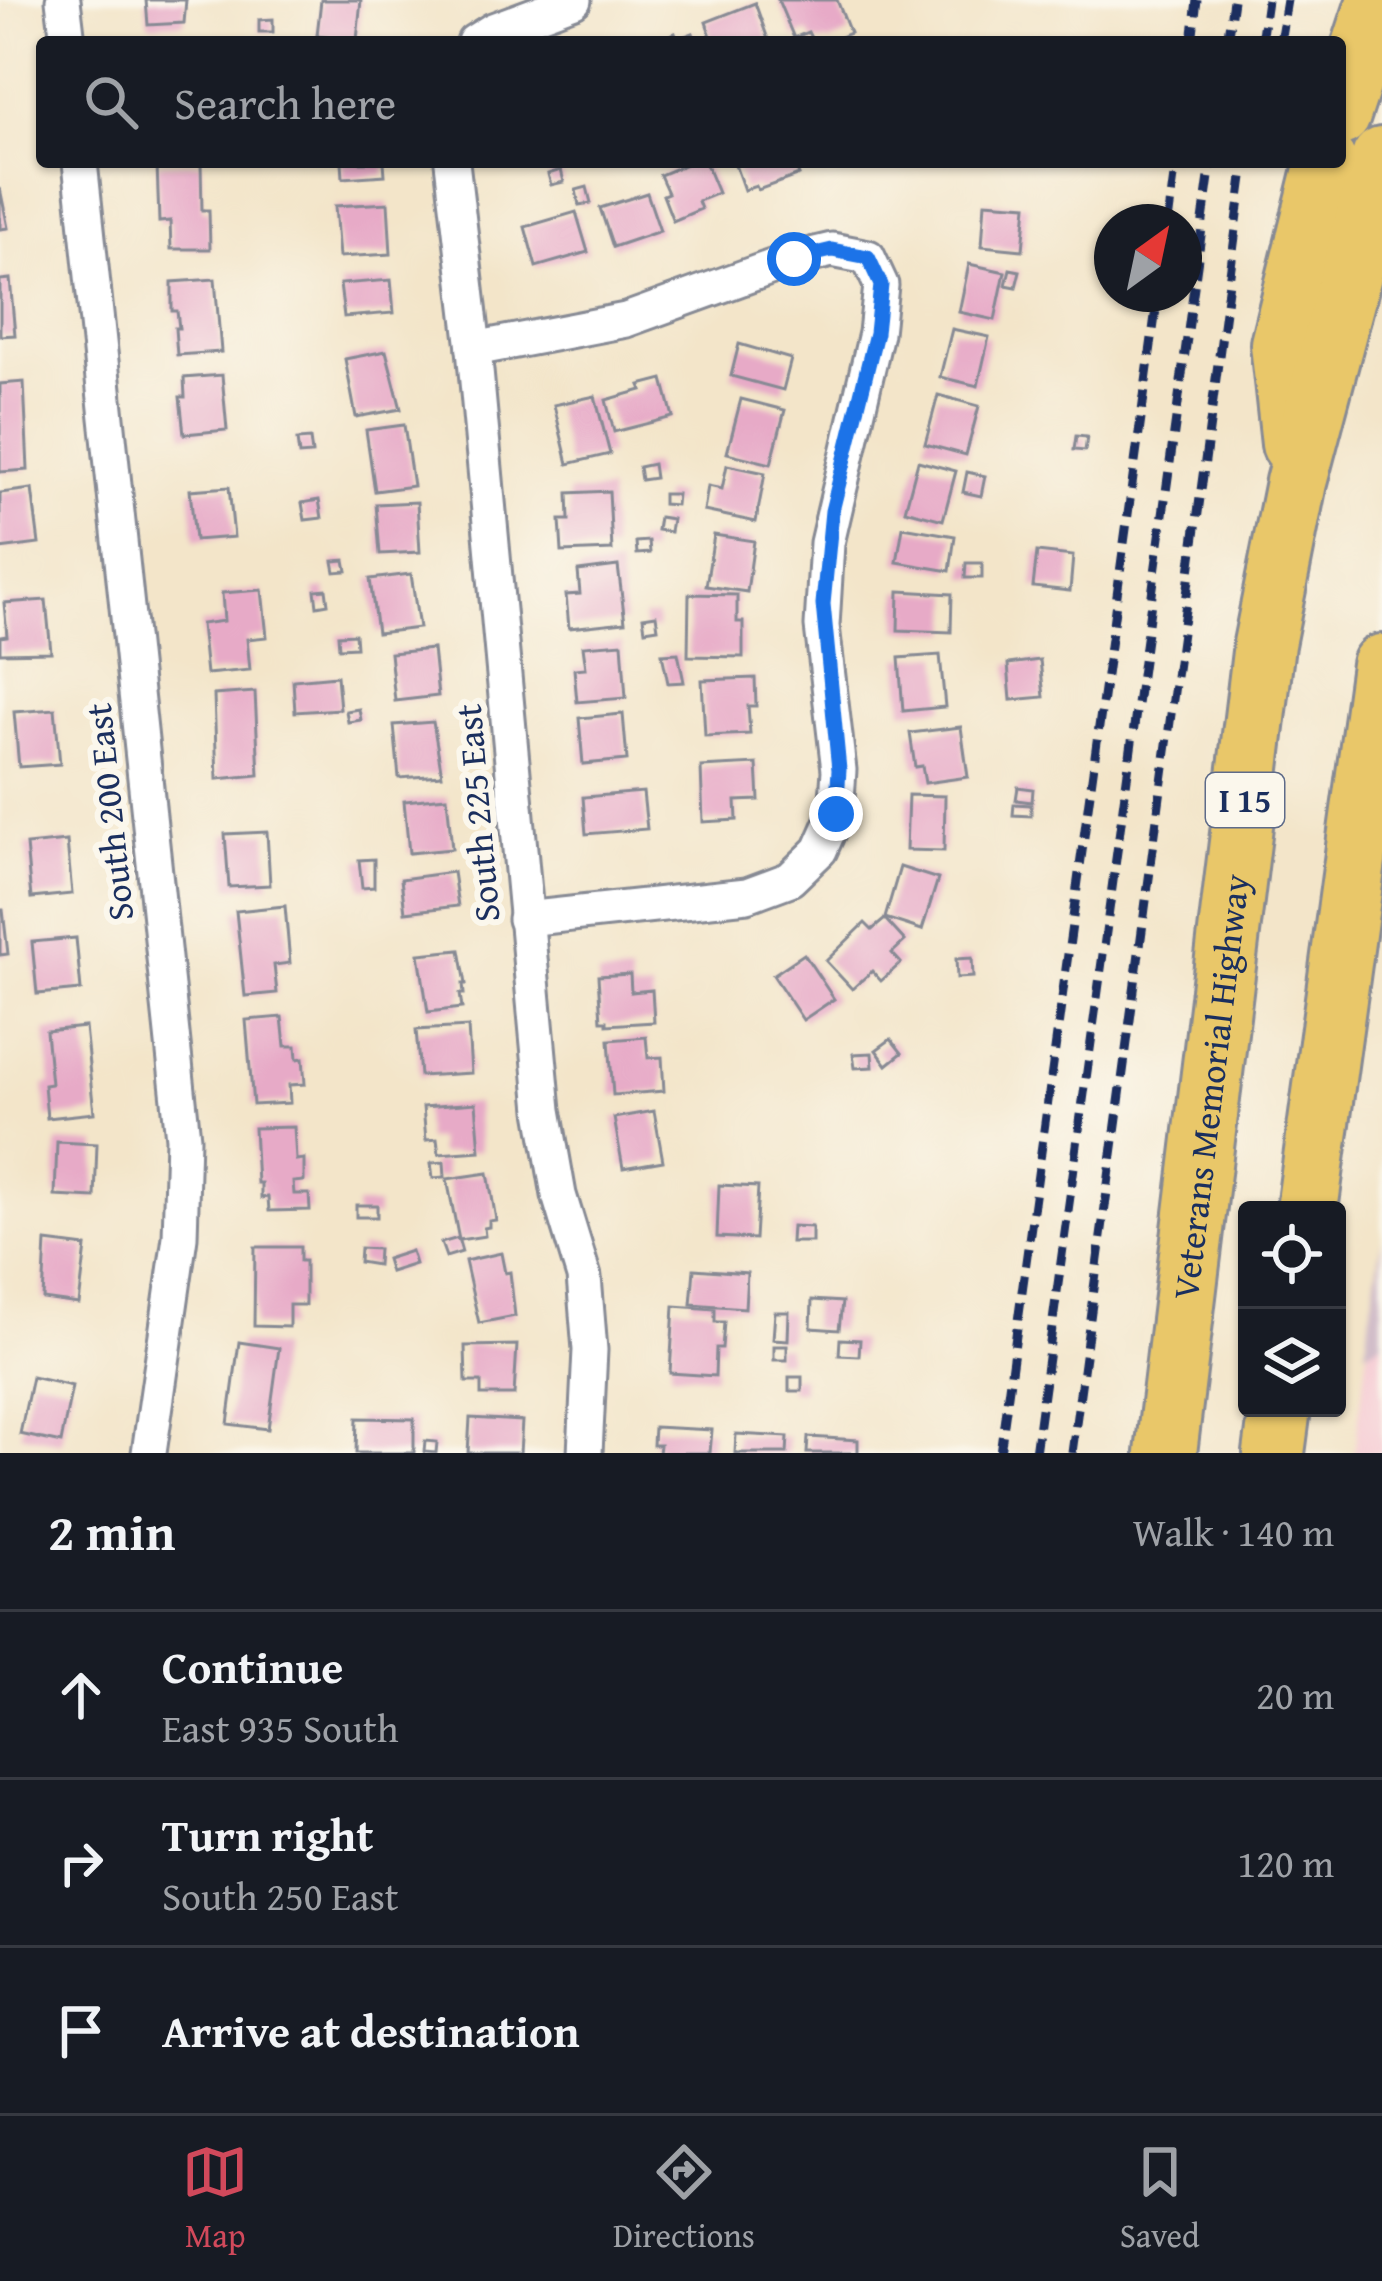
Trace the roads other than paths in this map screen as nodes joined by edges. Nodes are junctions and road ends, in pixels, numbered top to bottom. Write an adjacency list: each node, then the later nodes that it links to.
1 (63, 0): 4 (street)
2 (574, 0): 5 (street)
3 (1378, 0): 6 (highway)
4 (67, 36)
5 (484, 36)
6 (1346, 97)
7 (1382, 158): 12 (highway, Veterans Memorial Highway / I 15)
8 (81, 168): 17 (street, South 200 East)
9 (453, 168): 11 (street, South 225 East)
10 (1325, 168): 12 (highway)
11 (474, 349): 14 (street, South 225 East); 14 (street)
12 (1296, 482): 19 (highway, Veterans Memorial Highway / I 15)
13 (1382, 665): 15 (highway)
14 (525, 919): 18 (street, South 225 East)
15 (1308, 1201)
16 (1279, 1417): 20 (highway)
17 (148, 1453)
18 (585, 1453)
19 (1166, 1453)
20 (1274, 1453)

